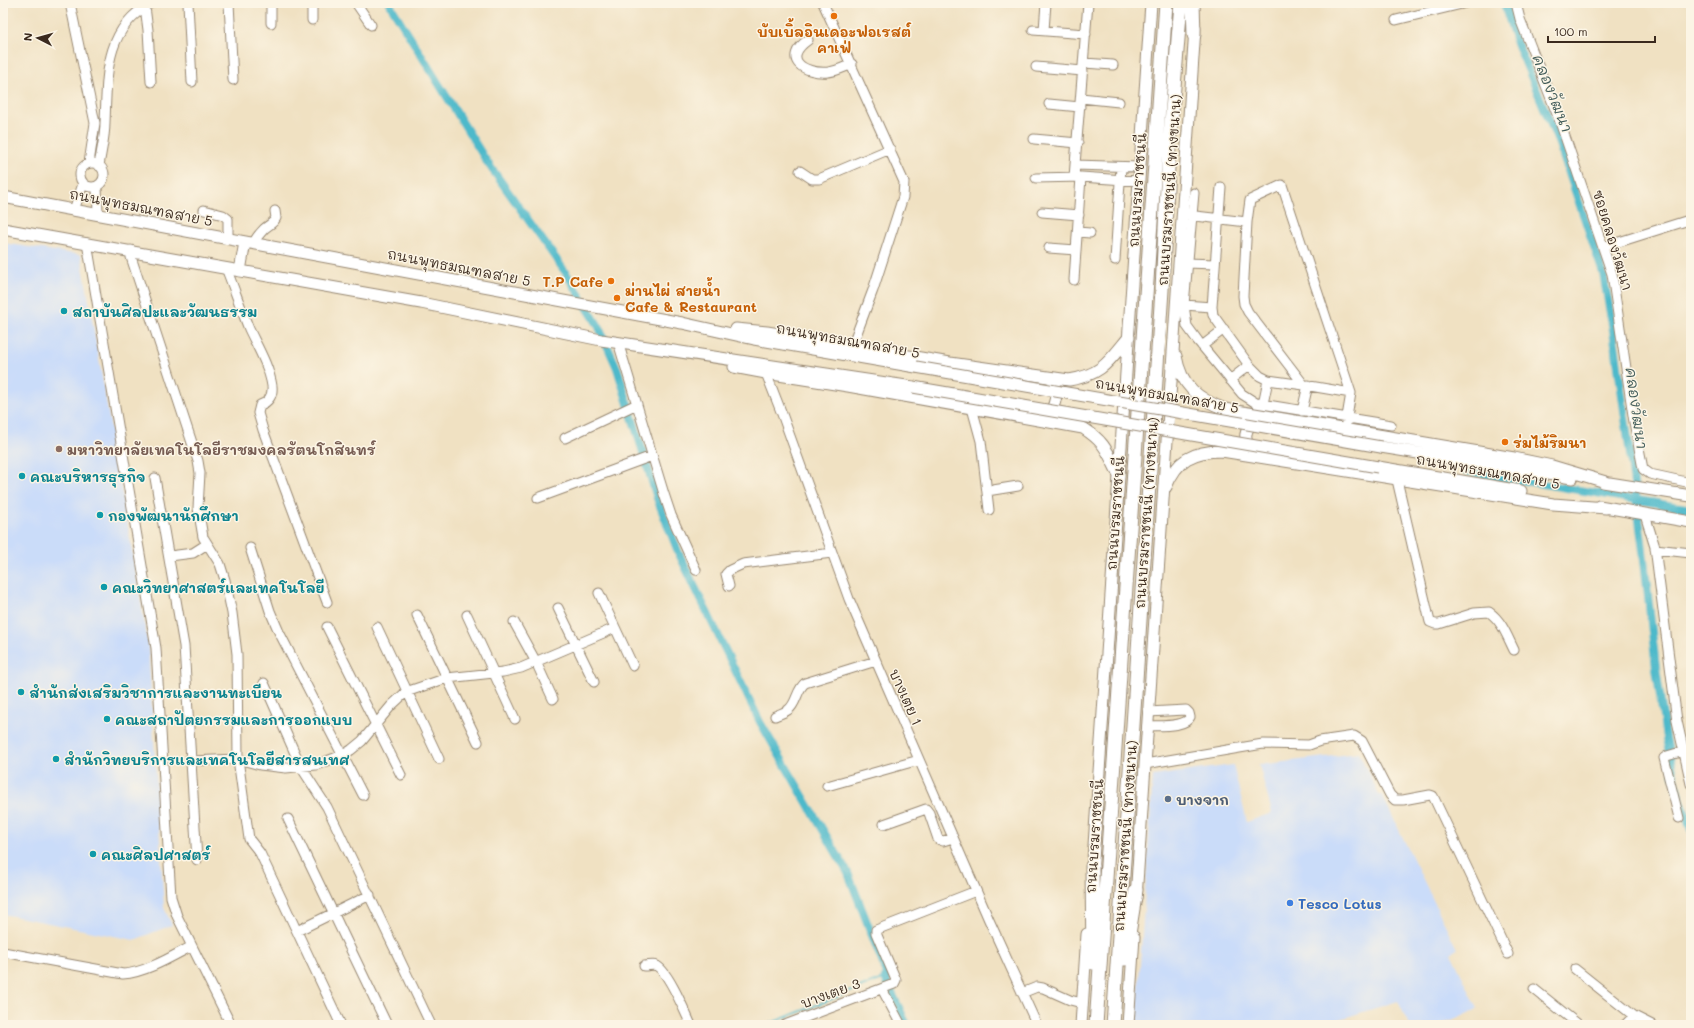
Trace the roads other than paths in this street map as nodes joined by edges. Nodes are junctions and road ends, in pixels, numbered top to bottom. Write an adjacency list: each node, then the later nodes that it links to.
1 (70, 3): 39 (street)
2 (188, 3): 33 (street)
3 (229, 3): 31 (street)
4 (271, 3): 20 (street)
5 (312, 3): 18 (street)
6 (356, 3): 21 (street)
7 (823, 3): 27 (street)
8 (1046, 3): 23 (street)
9 (1088, 3): 24 (street)
10 (1151, 3): 47 (main road)
11 (1166, 3): 193 (highway, ถนนบรมราชชนนี)
12 (1181, 3): 192 (highway)
13 (1193, 3): 25 (highway)
14 (1196, 3): 25 (main road, ถนนบรมราชชนนี (ทางขนาน))
15 (1466, 3): 19 (street)
16 (1516, 3): 74 (street, ซอยคลองวัฒนา)
17 (148, 5): 32 (street); 38 (street)
18 (312, 20)
19 (1396, 20)
20 (271, 23)
21 (371, 25)
22 (1033, 30): 23 (street)
23 (1044, 30): 24 (street)
24 (1086, 34): 30 (street)
25 (1194, 35): 64 (main road, ถนนบรมราชชนนี (ทางขนาน))
26 (808, 40): 27 (street)
27 (852, 64): 42 (street)
28 (1113, 65): 30 (street)
29 (1036, 67): 30 (street)
30 (1083, 67): 34 (street)
31 (233, 80)
32 (151, 82)
33 (192, 82)
34 (1081, 98): 35 (street); 37 (street)
35 (1119, 102)
36 (1049, 104): 37 (street)
37 (1080, 107): 41 (street)
38 (106, 110): 39 (street); 45 (street)
39 (93, 113): 43 (street)
40 (1034, 139): 41 (street)
41 (1078, 144): 44 (street)
42 (890, 149): 48 (street); 91 (street)
43 (89, 163): 45 (street); 53 (street)
44 (1075, 165): 46 (street); 49 (street)
45 (99, 166): 54 (street)
46 (1121, 167): 47 (street); 51 (street)
47 (1140, 167): 52 (main road)
48 (800, 171)
49 (1078, 177): 50 (street); 51 (street); 63 (street)
50 (1036, 178)
51 (1120, 180): 52 (street); 78 (street)
52 (1139, 181): 88 (main road)
53 (83, 184): 54 (street); 58 (street)
54 (97, 186): 62 (street)
55 (1221, 188): 65 (street)
56 (1194, 193): 64 (street)
57 (3, 197): 58 (main road, ถนนพุทธมณฑลสาย 5)
58 (74, 210): 62 (main road, ถนนพุทธมณฑลสาย 5)
59 (204, 210): 71 (street)
60 (275, 211): 73 (street)
61 (1042, 212): 63 (street)
62 (98, 214): 71 (main road, ถนนพุทธมณฑลสาย 5)
63 (1079, 215): 69 (street)
64 (1187, 215): 65 (street); 79 (street); 90 (main road, ถนนบรมราชชนนี (ทางขนาน))
65 (1218, 218): 67 (street); 80 (street)
66 (1689, 220): 74 (street)
67 (1247, 222): 99 (street); 100 (street)
68 (3, 228): 72 (main road, ถนนพุทธมณฑลสาย 5)
69 (1078, 232): 70 (street); 77 (street)
70 (1090, 233)
71 (228, 239): 73 (main road, ถนนพุทธมณฑลสาย 5)
72 (87, 243): 76 (main road, ถนนพุทธมณฑลสาย 5); 182 (street)
73 (249, 243): 82 (main road); 86 (main road, ถนนพุทธมณฑลสาย 5)
74 (1603, 247): 114 (street, ซอยคลองวัฒนา)
75 (1049, 248): 77 (street)
76 (131, 250): 81 (main road, ถนนพุทธมณฑลสาย 5); 125 (street)
77 (1076, 250): 83 (street)
78 (1115, 260)
79 (1187, 263): 80 (street); 84 (street)
80 (1215, 264): 85 (street)
81 (226, 268): 82 (main road, ถนนพุทธมณฑลสาย 5); 134 (street)
82 (240, 271): 89 (main road, ถนนพุทธมณฑลสาย 5)
83 (1074, 280)
84 (1184, 305): 85 (street); 92 (street)
85 (1212, 307): 87 (street)
86 (682, 323): 91 (main road); 115 (main road, ถนนพุทธมณฑลสาย 5, bridge)
87 (1224, 329): 92 (street); 94 (street)
88 (1129, 337): 96 (main road); 111 (main road)
89 (611, 341): 93 (main road, ถนนพุทธมณฑลสาย 5); 101 (street)
90 (1174, 342): 103 (main road); 119 (main road, ถนนบรมราชชนนี (ทางขนาน))
91 (852, 346): 96 (main road)
92 (1202, 346): 97 (street)
93 (683, 353): 95 (main road); 121 (main road, ถนนพุทธมณฑลสาย 5, bridge)
94 (1249, 365): 97 (street); 98 (street)
95 (766, 374): 102 (main road); 128 (street, บางเตย 1)
96 (1044, 378): 105 (main road)
97 (1230, 380): 103 (street)
98 (1268, 380): 99 (street); 103 (street)
99 (1306, 385): 100 (street); 104 (street)
100 (1351, 392): 106 (street)
101 (632, 406): 108 (street); 110 (street)
102 (972, 408): 105 (main road); 117 (street)
103 (1263, 410): 104 (street); 106 (main road); 109 (main road)
104 (1302, 411): 106 (street)
105 (1031, 418): 111 (main road)
106 (1346, 424): 107 (street); 115 (main road)
107 (1391, 425)
108 (565, 438)
109 (1252, 456): 113 (main road); 119 (main road)
110 (646, 458): 120 (street); 131 (street)
111 (1118, 474): 176 (main road)
112 (155, 478): 130 (street)
113 (1398, 480): 121 (main road); 143 (street)
114 (1691, 483)
115 (1615, 484): 118 (main road, ถนนพุทธมณฑลสาย 5)
116 (1018, 486): 117 (street)
117 (987, 491): 122 (street)
118 (1691, 496)
119 (1162, 497): 153 (main road, ถนนบรมราชชนนี (ทางขนาน))
120 (538, 498)
121 (1606, 508): 123 (main road, ถนนพุทธมณฑลสาย 5)
122 (989, 510)
123 (1645, 515): 124 (main road, ถนนพุทธมณฑลสาย 5); 127 (street)
124 (1691, 522)
125 (207, 544): 130 (street); 161 (street)
126 (250, 548): 160 (street)
127 (1655, 549): 129 (street); 159 (street)
128 (832, 553): 132 (street); 144 (street, บางเตย 1)
129 (1691, 553)
130 (170, 556): 164 (street)
131 (696, 570)
132 (729, 586)
133 (599, 593): 141 (street)
134 (327, 602)
135 (558, 608): 142 (street)
136 (417, 614): 148 (street)
137 (467, 616): 147 (street)
138 (514, 622): 145 (street)
139 (327, 627): 156 (street)
140 (377, 627): 151 (street)
141 (615, 628): 142 (street); 146 (street)
142 (575, 645): 145 (street); 149 (street)
143 (1514, 650)
144 (876, 661): 154 (street); 163 (street, บางเตย 1)
145 (536, 662): 147 (street); 152 (street)
146 (633, 666)
147 (494, 673): 148 (street); 155 (street)
148 (447, 678): 151 (street); 158 (street)
149 (594, 682)
150 (264, 683): 166 (street)
151 (406, 692): 156 (street); 162 (street)
152 (553, 699)
153 (1148, 712): 157 (main road, ถนนบรมราชชนนี (ทางขนาน)); 157 (street)
154 (775, 716)
155 (515, 719)
156 (376, 724): 160 (street); 167 (street)
157 (1147, 726): 165 (main road, ถนนบรมราชชนนี (ทางขนาน))
158 (478, 742)
159 (1681, 752): 168 (street); 171 (street)
160 (343, 755): 166 (street); 170 (street)
161 (238, 759): 164 (street); 166 (street); 181 (street)
162 (439, 759)
163 (919, 760): 169 (street); 174 (street, บางเตย 1)
164 (191, 761): 175 (street)
165 (1145, 764): 177 (main road, ถนนบรมราชชนนี (ทางขนาน)); 184 (street)
166 (301, 767): 179 (street)
167 (401, 775)
168 (1691, 784)
169 (827, 786)
170 (363, 795)
171 (1679, 818)
172 (288, 819): 180 (street)
173 (884, 824): 174 (street)
174 (953, 838): 178 (street, บางเตย 1)
175 (197, 860)
176 (1092, 866): 190 (main road); 193 (highway)
177 (1136, 890): 192 (highway); 203 (main road, ถนนบรมราชชนนี (ทางขนาน))
178 (976, 891): 187 (street); 189 (street, บางเตย 1)
179 (370, 895): 180 (street); 197 (street)
180 (333, 912): 181 (street); 196 (street)
181 (297, 931): 195 (street)
182 (192, 946): 183 (street); 194 (street)
183 (3, 952)
184 (1508, 954)
185 (644, 966): 198 (street)
186 (1575, 968): 191 (street)
187 (887, 987): 199 (street, บางเตย 3); 200 (street)
188 (1534, 990): 204 (street)
189 (1022, 993): 190 (street); 201 (street, บางเตย 1)
190 (1082, 1003): 202 (main road)
191 (1634, 1016): 205 (street); 206 (street)
192 (1114, 1019)
193 (1096, 1024)
194 (231, 1025)
195 (341, 1025)
196 (387, 1025)
197 (432, 1025)
198 (691, 1025)
199 (785, 1025)
200 (901, 1025)
201 (1037, 1025)
202 (1081, 1025)
203 (1128, 1025)
204 (1579, 1025)
205 (1625, 1025)
206 (1652, 1025)

